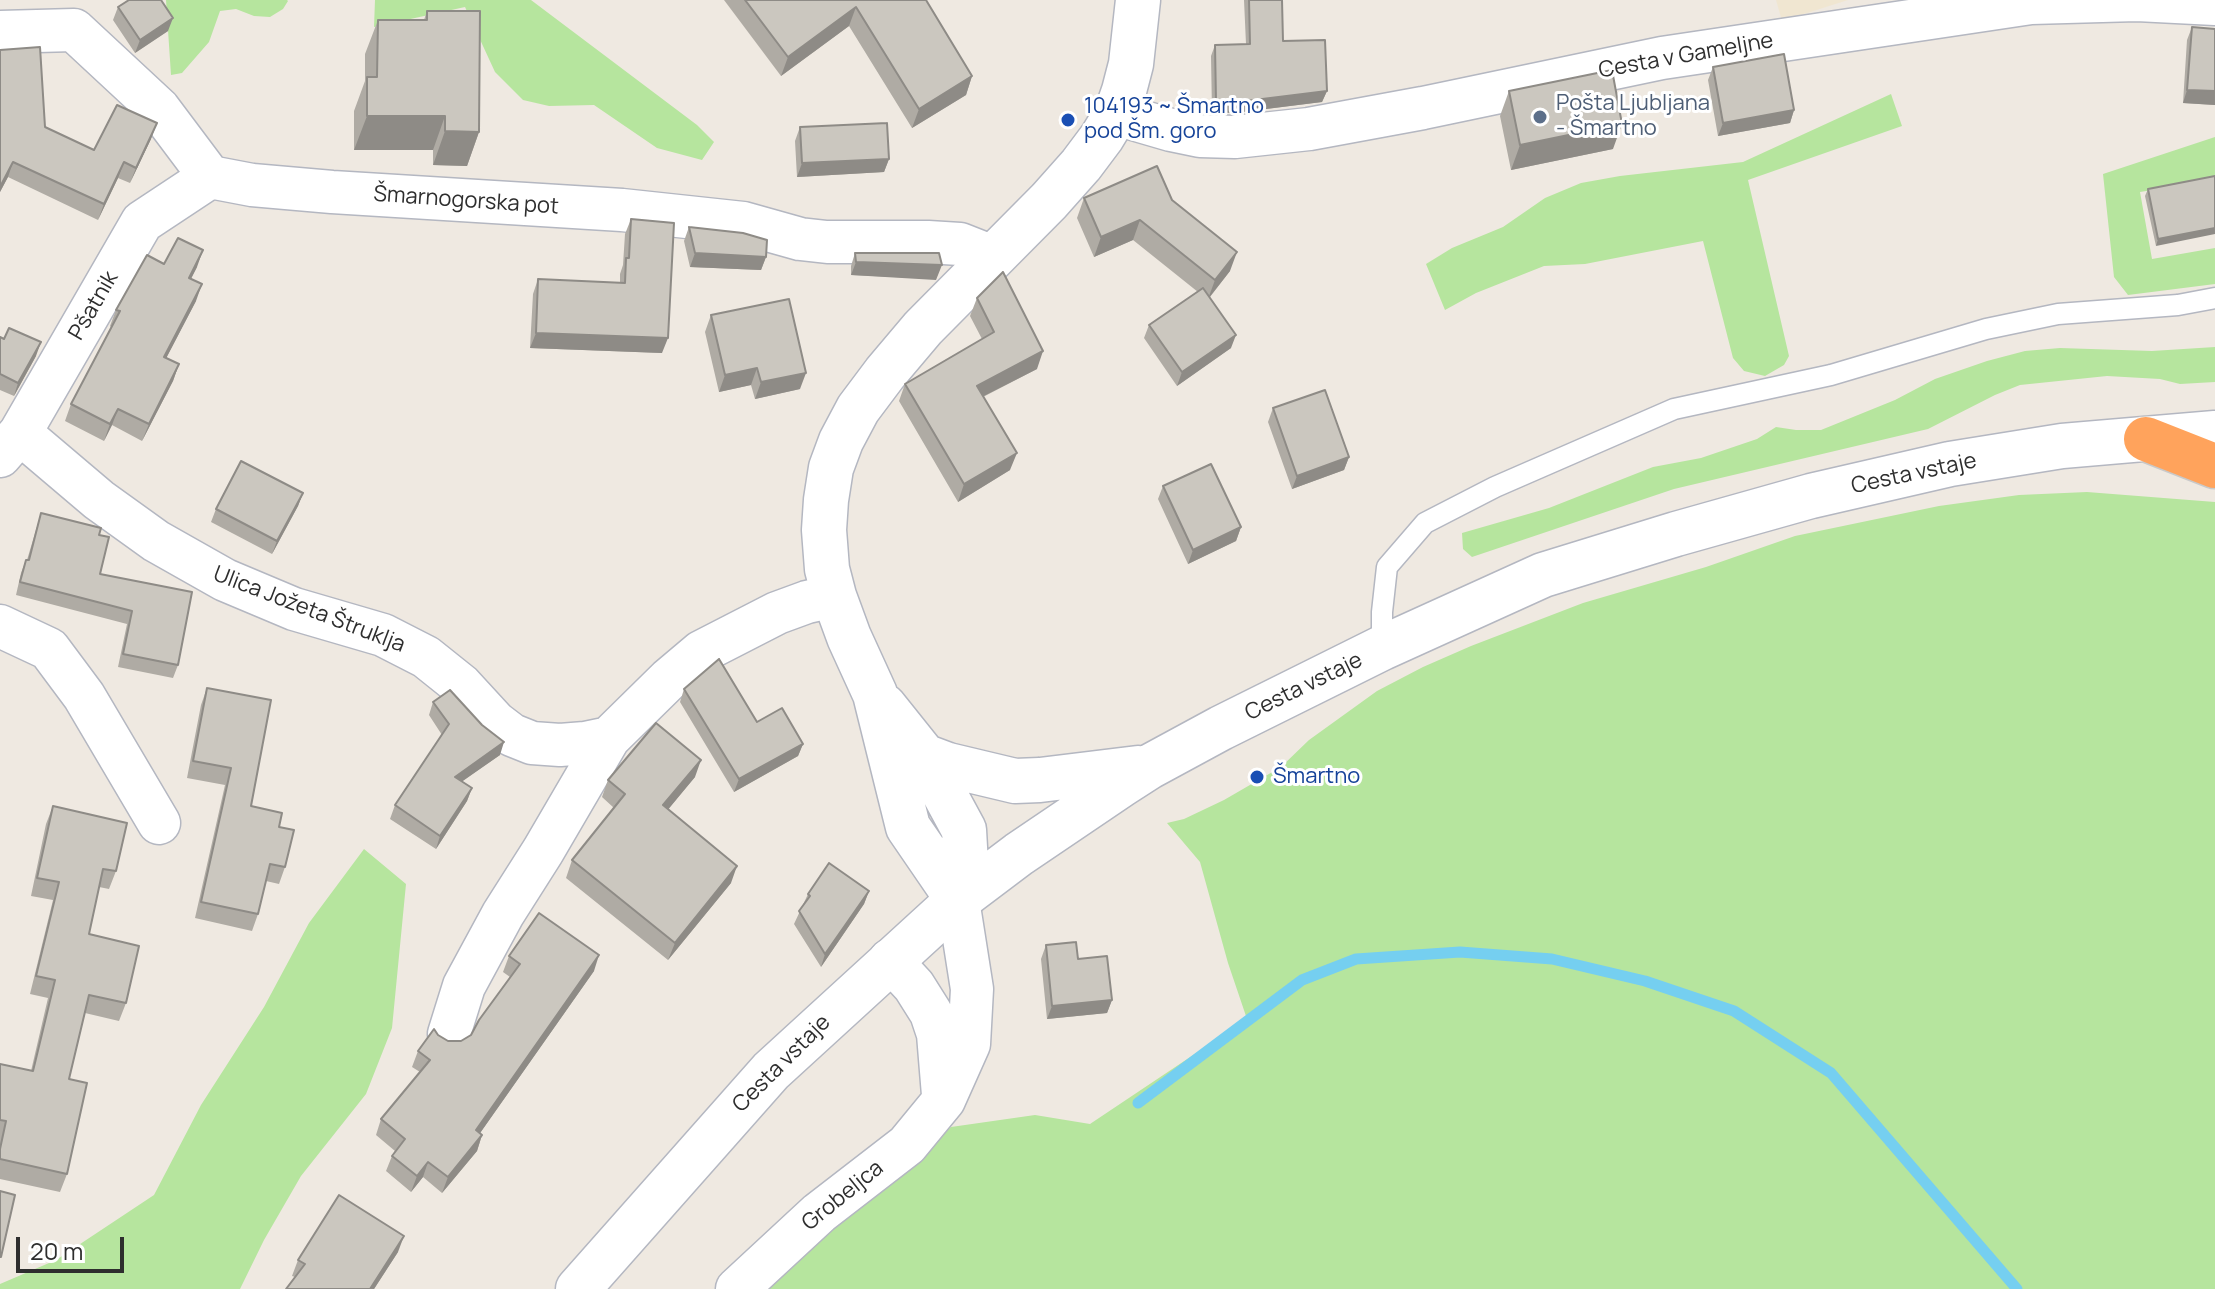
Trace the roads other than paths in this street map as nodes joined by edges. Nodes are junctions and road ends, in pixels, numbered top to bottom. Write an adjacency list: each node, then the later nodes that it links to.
1 (1138, 0): 4 (main road)
2 (2215, 4): 4 (street, Cesta v Gameljne)
3 (0, 32): 5 (street)
4 (1116, 114): 6 (main road)
5 (210, 177): 6 (street, Šmarnogorska pot); 10 (street, Pšatnik)
6 (993, 257): 12 (main road)
7 (2215, 298): 14 (lane)
8 (2215, 433): 9 (main road, Cesta vstaje)
9 (2146, 439): 11 (highway); 14 (main road, Cesta vstaje)
10 (10, 444): 16 (street, Ulica Jožeta Štruklja)
11 (2215, 466)
12 (834, 596): 15 (main road); 16 (street)
13 (0, 626): 19 (street)
14 (1382, 648): 18 (main road, Cesta vstaje)
15 (875, 694): 17 (main road); 20 (main road)
16 (609, 738): 22 (street)
17 (924, 756): 18 (main road); 20 (main road)
18 (1149, 767): 20 (main road, Cesta vstaje)
19 (159, 823)
20 (958, 900): 21 (main road, Cesta vstaje); 23 (street, Grobeljca)
21 (890, 960): 23 (street); 24 (main road, Cesta vstaje)
22 (449, 1034)
23 (944, 1100): 25 (street, Grobeljca)
24 (578, 1289)
25 (737, 1289)

